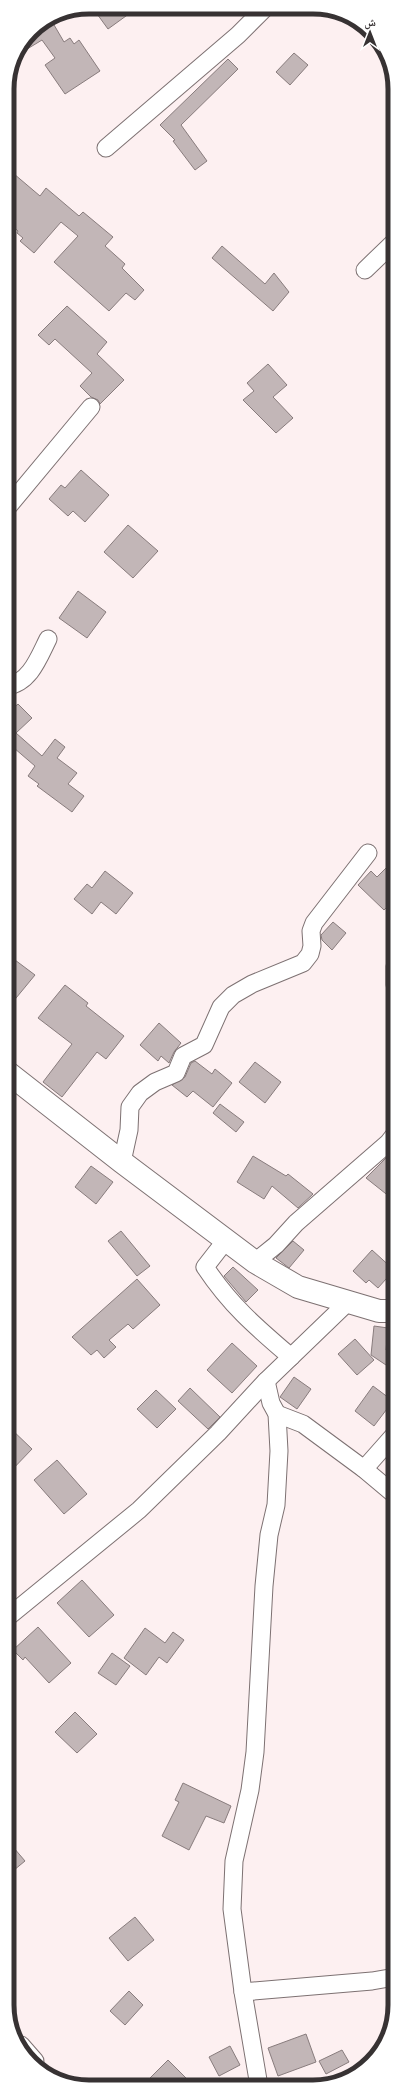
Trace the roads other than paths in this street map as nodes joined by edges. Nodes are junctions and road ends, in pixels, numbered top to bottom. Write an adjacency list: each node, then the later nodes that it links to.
1 (259, 14): 2 (street)
2 (106, 148)
3 (388, 248): 4 (street)
4 (365, 270)
5 (91, 407): 6 (street)
6 (14, 500)
7 (48, 639): 8 (street)
8 (14, 685)
9 (368, 853): 12 (street)
10 (14, 1077): 12 (street)
11 (388, 1143): 14 (street)
12 (122, 1162): 13 (street)
13 (226, 1240): 14 (street); 17 (street)
14 (255, 1262): 15 (street)
15 (348, 1302): 16 (street); 17 (street)
16 (388, 1311)
17 (291, 1357): 18 (street)
18 (266, 1381): 19 (street); 23 (street)
19 (277, 1414): 21 (street); 25 (street)
20 (388, 1442): 21 (street)
21 (364, 1469): 22 (street)
22 (388, 1489)
23 (14, 1612)
24 (388, 1978): 25 (street)
25 (243, 1992): 26 (street)
26 (258, 2080)

